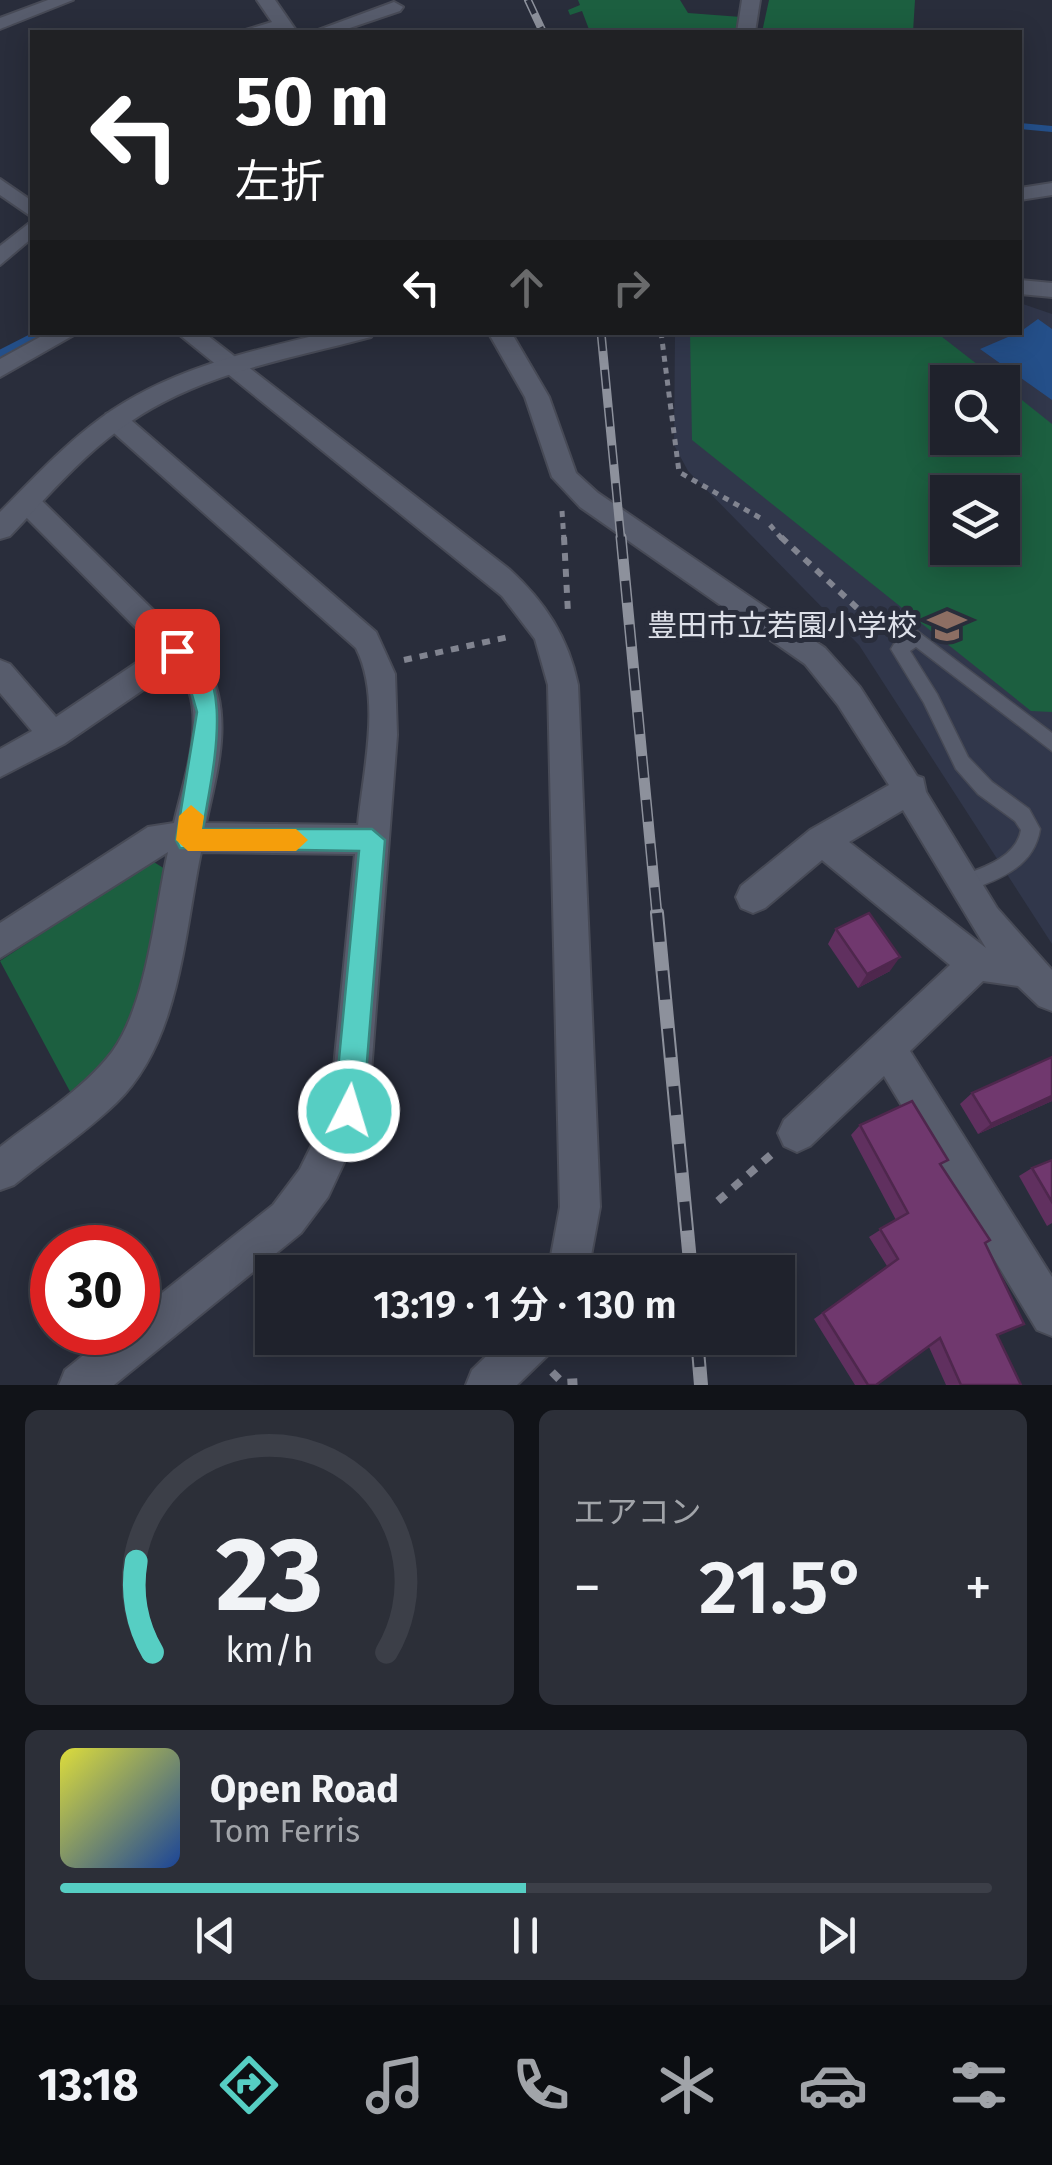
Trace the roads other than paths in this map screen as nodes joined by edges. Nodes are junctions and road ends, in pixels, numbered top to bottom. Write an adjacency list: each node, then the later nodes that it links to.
1 (64, 0): 5 (street)
2 (266, 0): 6 (street)
3 (751, 0): 8 (street)
4 (394, 8): 7 (street)
5 (0, 24)
6 (286, 29)
7 (328, 30)
8 (746, 30)
9 (0, 185): 12 (street)
10 (1052, 189): 11 (street)
11 (1022, 194)
12 (30, 209)
13 (30, 230): 14 (street)
14 (0, 258)
15 (1022, 287): 16 (street)
16 (1052, 290)
17 (62, 335): 22 (street)
18 (190, 335): 21 (street)
19 (351, 335): 21 (street)
20 (501, 335): 31 (street)
21 (228, 366): 23 (street); 44 (street)
22 (0, 369)
23 (115, 420): 24 (street); 33 (street)
24 (27, 502): 25 (street); 26 (street)
25 (0, 529)
26 (177, 651): 28 (street); 32 (street)
27 (0, 672): 28 (street)
28 (53, 734): 30 (street)
29 (1052, 743): 35 (lane)
30 (0, 764)
31 (912, 788): 34 (street); 35 (street)
32 (188, 840): 33 (street); 37 (street); 43 (street)
33 (372, 840): 47 (street)
34 (822, 840): 36 (street); 38 (street)
35 (962, 884): 39 (street)
36 (753, 897)
37 (0, 942)
38 (976, 964): 39 (street); 41 (street)
39 (1021, 969): 40 (street)
40 (1052, 994)
41 (889, 1050): 42 (street); 45 (street)
42 (797, 1132)
43 (0, 1170)
44 (571, 1255)
45 (1052, 1316)
46 (518, 1355): 48 (street)
47 (80, 1385)
48 (488, 1385)

